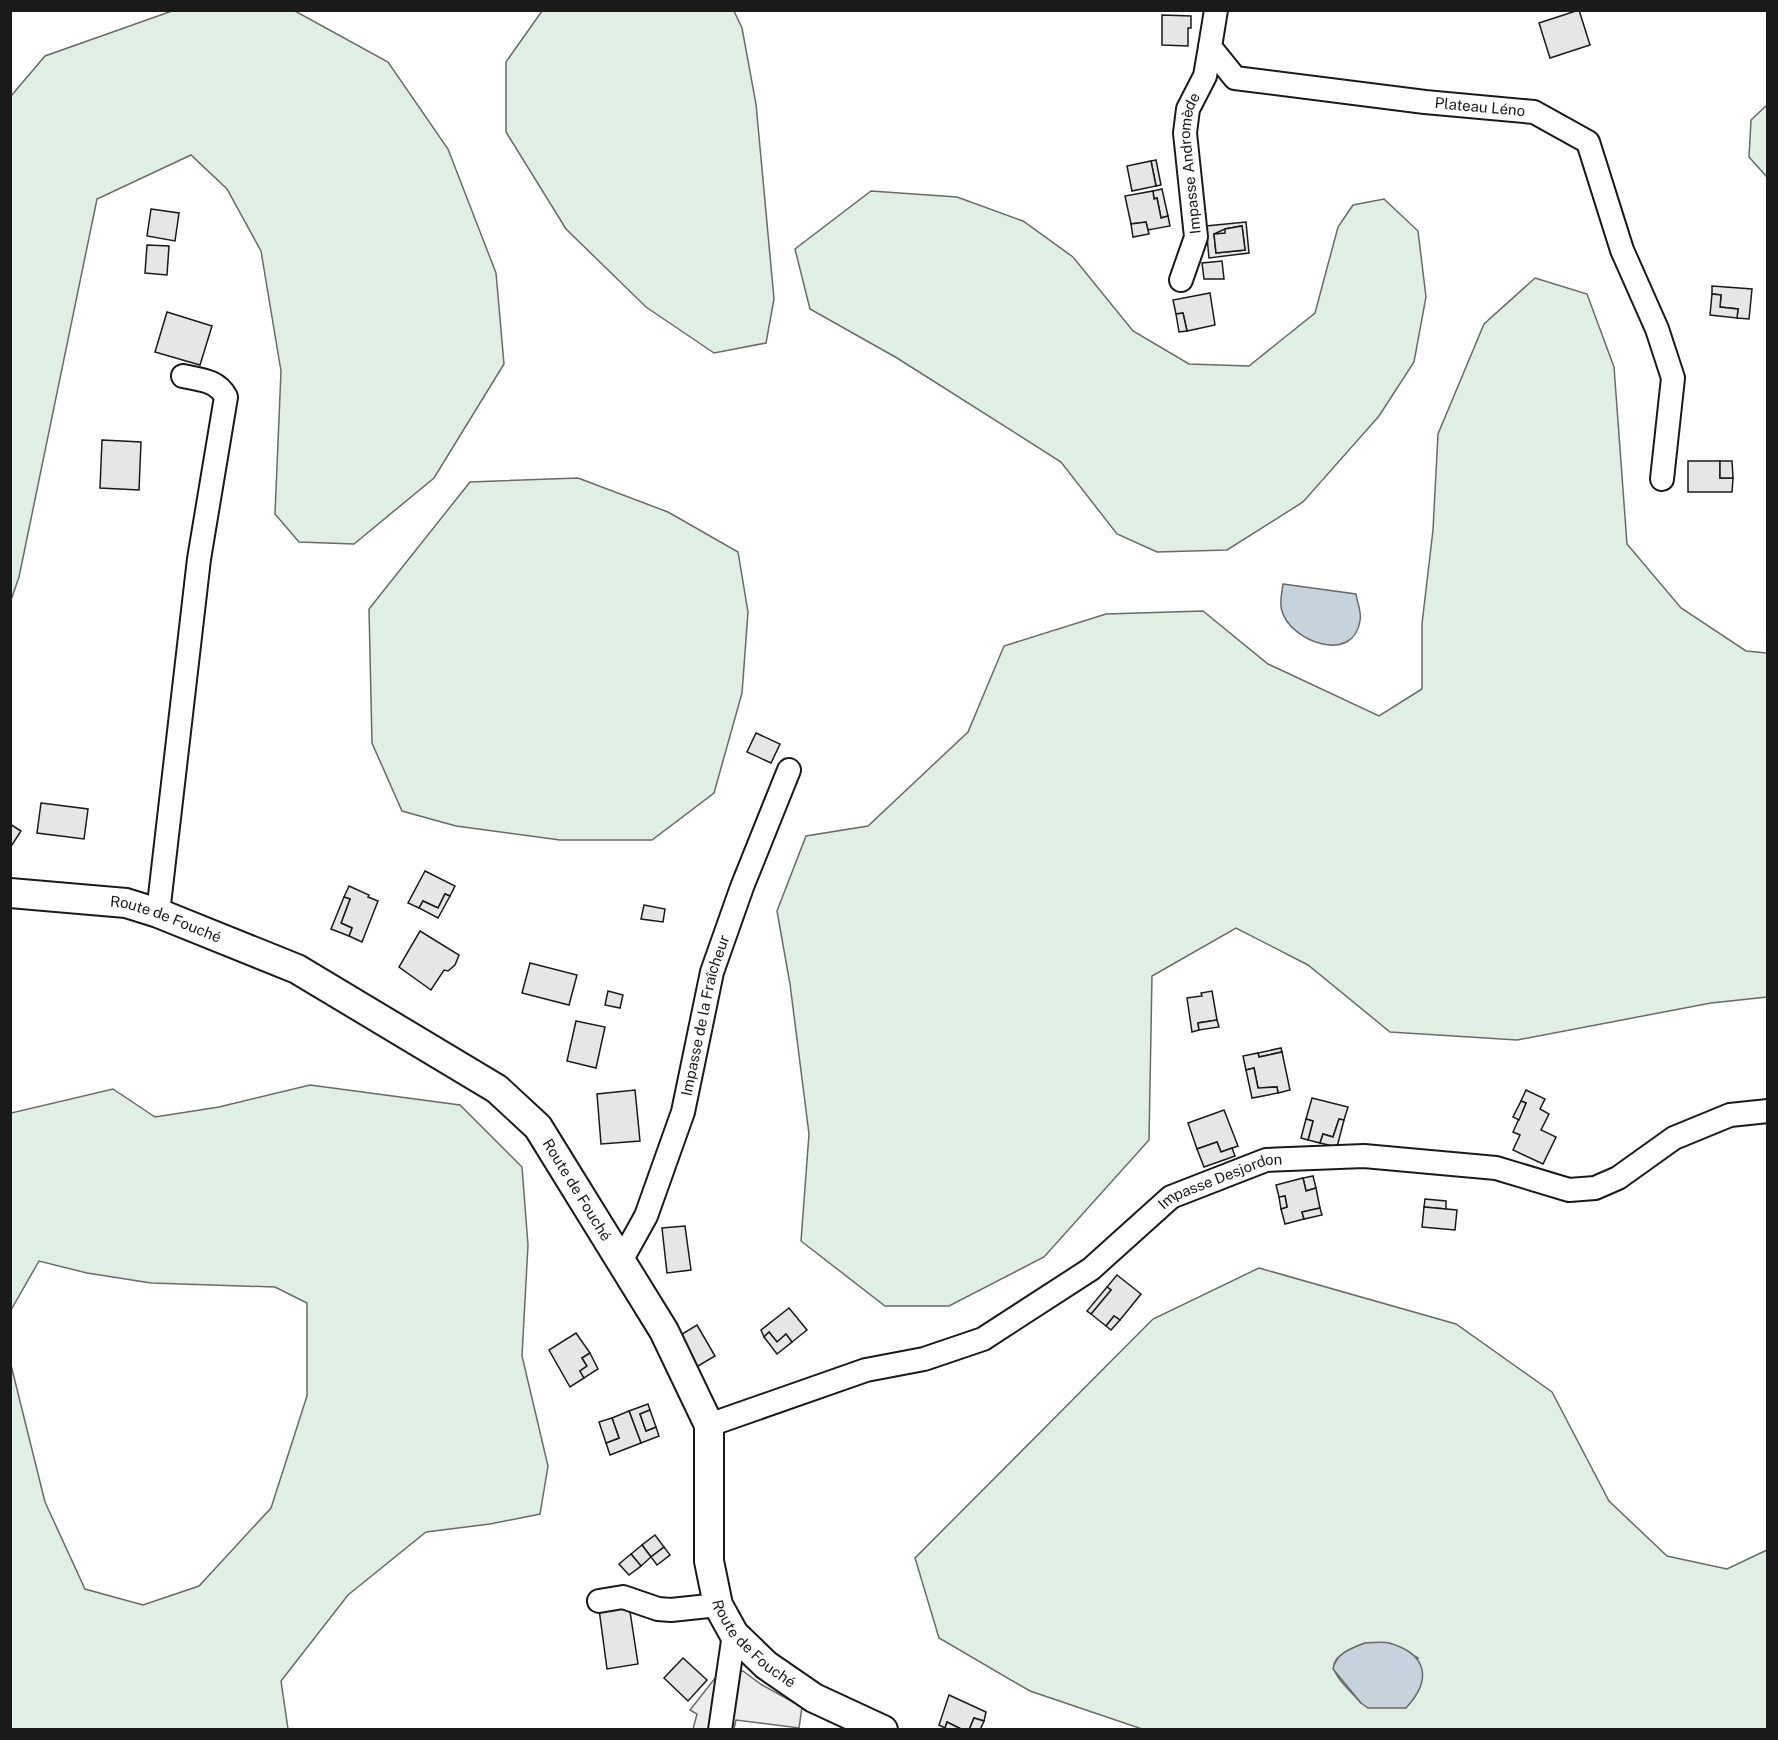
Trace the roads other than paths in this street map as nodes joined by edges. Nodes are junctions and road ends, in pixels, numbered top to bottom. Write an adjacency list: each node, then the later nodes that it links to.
1 (1216, 10): 2 (street)
2 (1210, 47): 3 (street, Impasse Andromède); 5 (street, Plateau Léno)
3 (1181, 280)
4 (183, 376): 8 (street)
5 (1662, 479)
6 (789, 770): 10 (street, Impasse de la Fraîcheur)
7 (10, 892): 8 (main road, Route de Fouché)
8 (158, 913): 10 (main road, Route de Fouché)
9 (1767, 1111): 11 (street, Impasse Desjordon)
10 (621, 1262): 11 (main road, Route de Fouché)
11 (709, 1425): 13 (main road, Route de Fouché)
12 (599, 1601): 13 (street)
13 (718, 1605): 14 (main road, Route de Fouché)
14 (734, 1634): 15 (street); 16 (main road, Route de Fouché)
15 (720, 1730)
16 (883, 1730)

